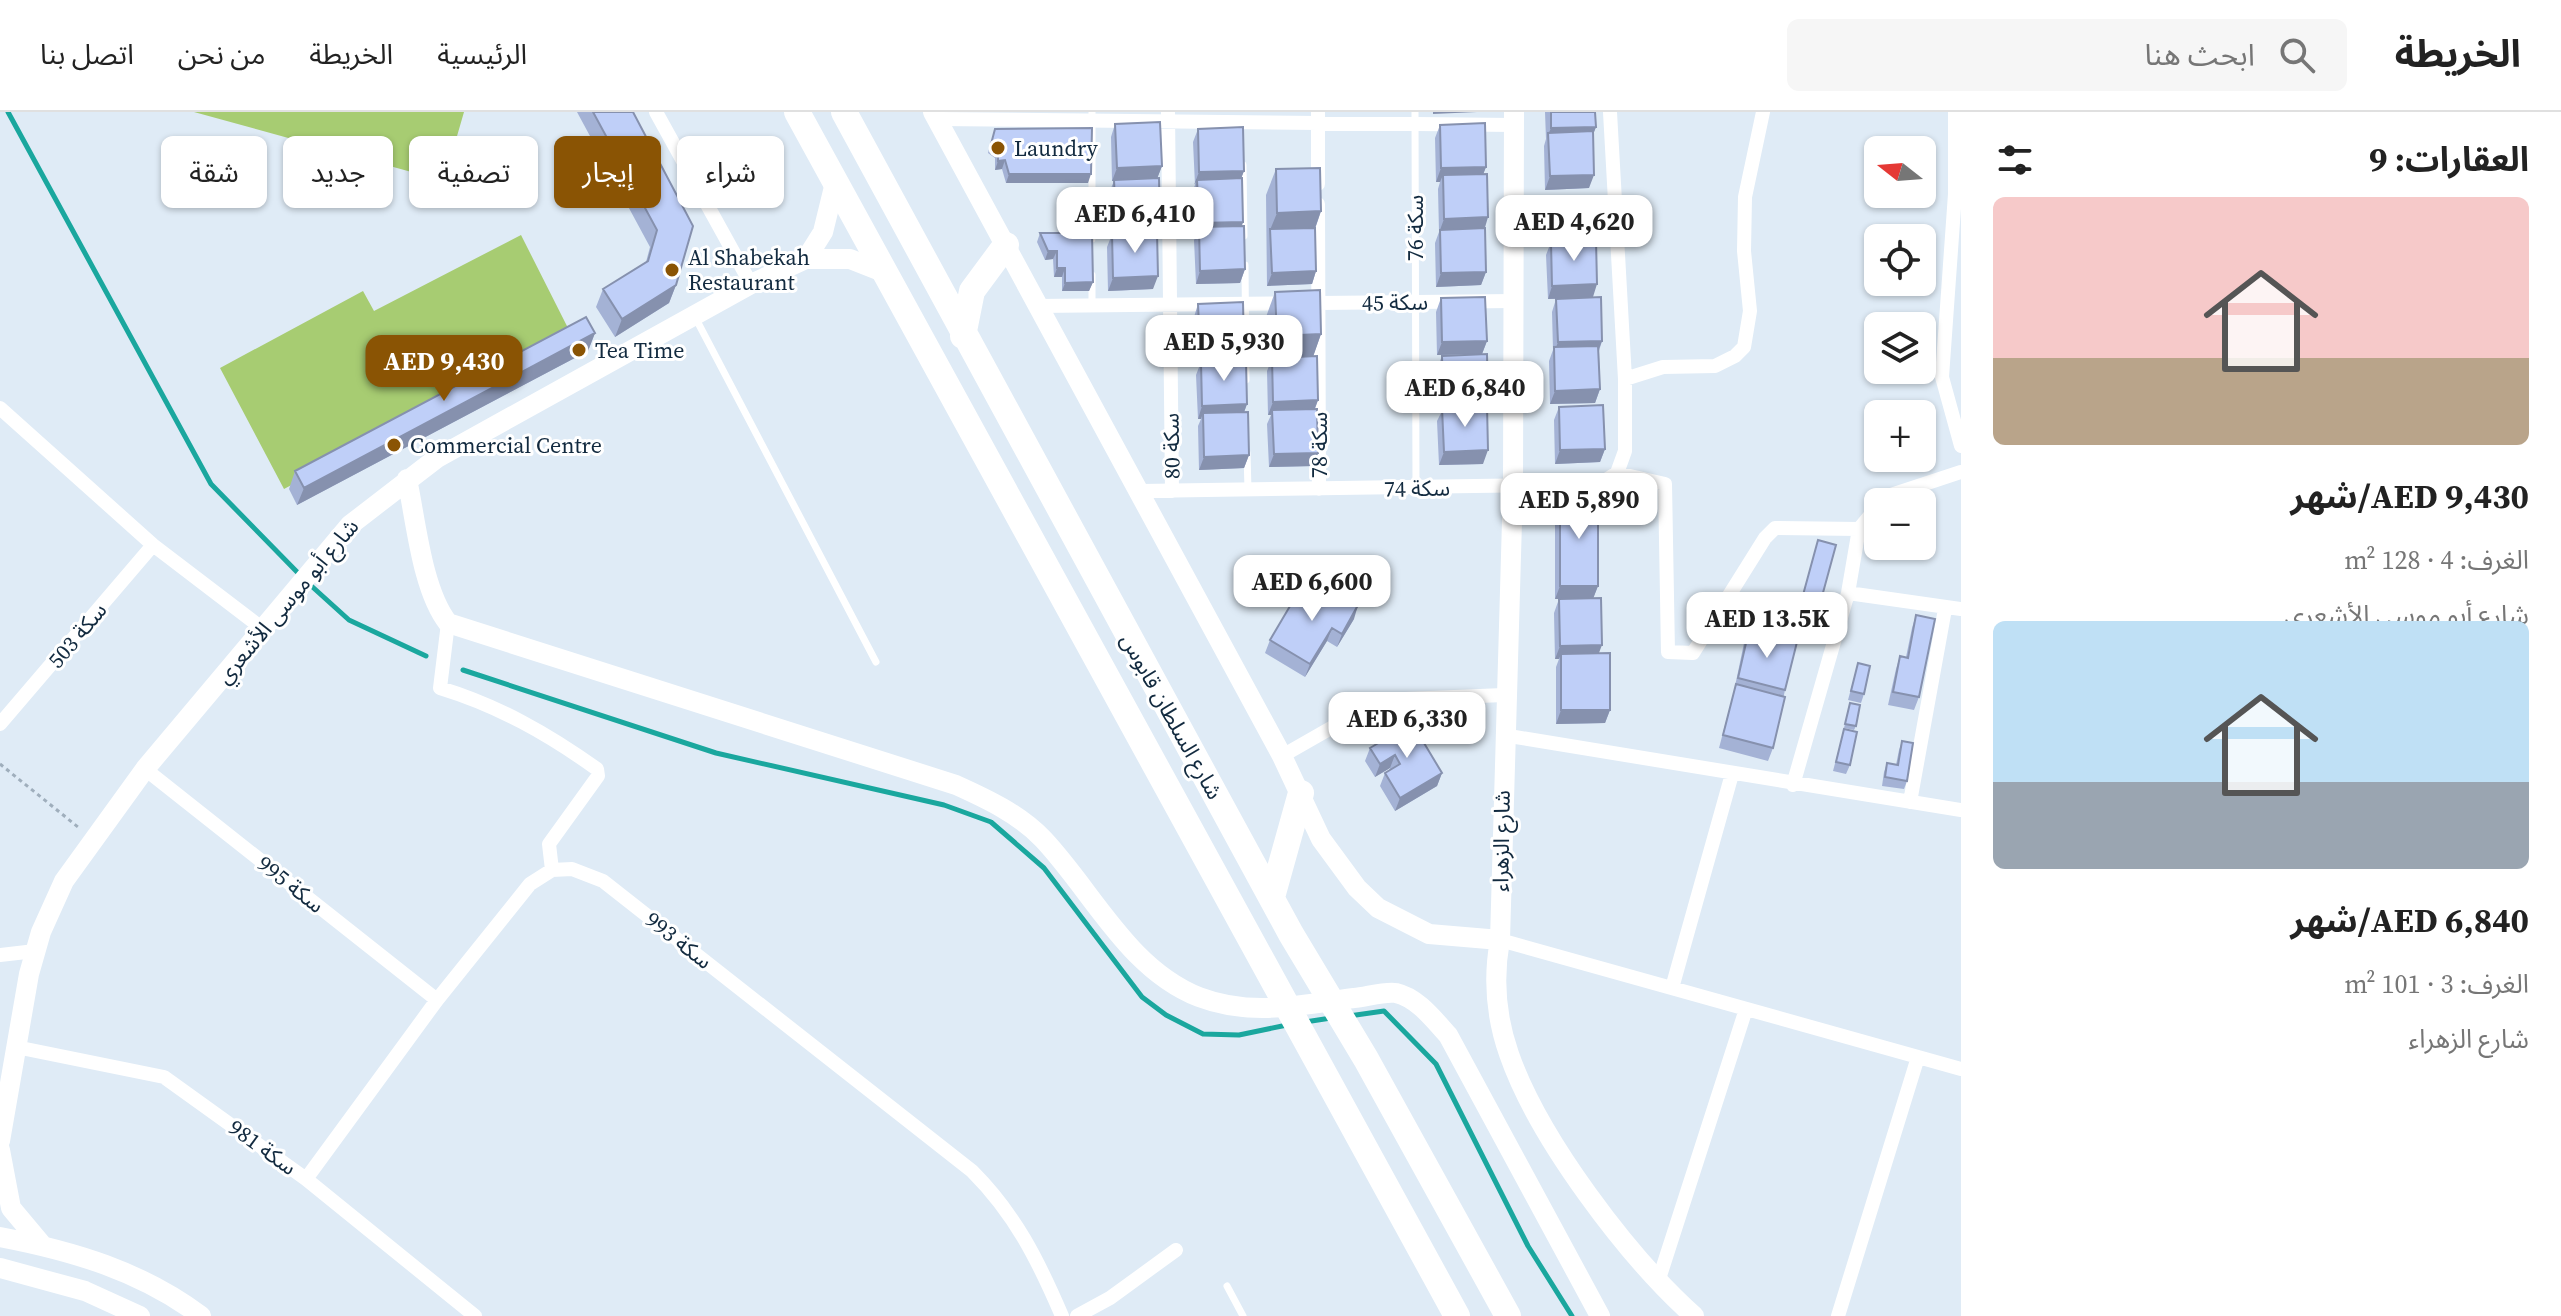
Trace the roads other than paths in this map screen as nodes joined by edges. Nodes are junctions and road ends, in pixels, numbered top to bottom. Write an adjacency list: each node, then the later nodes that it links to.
1 (656, 112): 24 (street)
2 (797, 112): 16 (highway, شارع السلطان قابوس)
3 (844, 112): 33 (highway, شارع السلطان قابوس)
4 (1610, 112): 34 (street)
5 (1763, 112): 34 (street)
6 (1955, 112): 37 (street)
7 (935, 116): 8 (street); 19 (street)
8 (1024, 116): 9 (street)
9 (1092, 116): 10 (street); 18 (lane)
10 (1168, 117): 14 (street); 28 (street, سكة 80)
11 (1318, 118): 12 (street); 14 (street); 27 (street, سكة 78)
12 (1415, 118): 13 (street); 26 (lane, سكة 76)
13 (1514, 118): 25 (street, شارع الزهراء)
14 (1242, 124)
15 (1243, 153): 17 (lane)
16 (835, 183): 21 (street); 23 (highway, شارع السلطان قابوس)
17 (1244, 243)
18 (1092, 244)
19 (1006, 245): 31 (street); 33 (highway)
20 (1244, 258): 29 (lane)
21 (806, 259): 23 (street, شارع أبو موسى الأشعري); 24 (street, شارع أبو موسى الأشعري)
22 (1092, 259): 30 (lane)
23 (883, 272): 94 (highway, شارع السلطان قابوس)
24 (751, 284): 32 (street, شارع أبو موسى الأشعري)
25 (1514, 301): 26 (street, سكة 45); 42 (street, شارع الزهراء)
26 (1416, 302): 27 (street, سكة 45); 43 (lane, سكة 76)
27 (1318, 303): 29 (street, سكة 45); 45 (street, سكة 78)
28 (1170, 304): 29 (street, سكة 45); 30 (street, سكة 45); 48 (street, سكة 80)
29 (1245, 304): 35 (lane)
30 (1092, 305): 31 (street, سكة 45)
31 (1037, 306): 47 (street)
32 (694, 315): 41 (street, شارع أبو موسى الأشعري); 57 (lane)
33 (963, 336): 69 (highway, شارع السلطان قابوس)
34 (1625, 379): 40 (street)
35 (1247, 397)
36 (0, 408): 51 (street)
37 (1960, 439)
38 (1247, 444): 46 (lane)
39 (1961, 472): 44 (street)
40 (1617, 473): 42 (street, سكة 74); 50 (street)
41 (407, 479): 55 (street, شارع أبو موسى الأشعري); 56 (street)
42 (1513, 486): 43 (street, سكة 74); 58 (street, شارع الزهراء)
43 (1416, 488): 45 (street, سكة 74)
44 (1912, 488)
45 (1319, 489): 46 (street, سكة 74)
46 (1248, 490): 48 (street, سكة 74)
47 (1141, 491): 48 (street, سكة 74); 61 (street)
48 (1172, 491)
49 (1864, 523): 50 (street)
50 (1859, 529): 52 (street)
51 (153, 545): 55 (street); 59 (street, سكة 503)
52 (1848, 593): 53 (street); 64 (street)
53 (1945, 609): 54 (street); 66 (street)
54 (1961, 609)
55 (269, 621): 62 (street, شارع أبو موسى الأشعري)
56 (448, 623): 68 (street); 96 (street)
57 (876, 662)
58 (1504, 695): 60 (street, شارع الزهراء); 61 (street)
59 (0, 724)
60 (1503, 735): 63 (street); 70 (street, شارع الزهراء)
61 (1282, 756): 65 (street)
62 (145, 769): 71 (street, شارع أبو موسى الأشعري); 74 (street, سكة 995)
63 (1732, 774): 64 (street); 73 (street)
64 (1793, 785): 66 (street)
65 (1301, 793): 69 (highway); 70 (street)
66 (1910, 802): 67 (street)
67 (1961, 810)
68 (552, 870): 74 (street); 91 (street, سكة 993)
69 (1272, 897): 95 (highway, شارع السلطان قابوس)
70 (1500, 940): 73 (street); 86 (street, شارع الزهراء)
71 (35, 951): 72 (street); 76 (street, شارع أبو موسى الأشعري)
72 (0, 955)
73 (1672, 988): 75 (street)
74 (437, 1000): 81 (street)
75 (1746, 1009): 77 (street); 86 (street)
76 (16, 1047): 79 (street, شارع أبو موسى الأشعري); 81 (street, سكة 981)
77 (1918, 1057): 78 (street); 98 (street)
78 (1961, 1069)
79 (0, 1141)
80 (0, 1150): 83 (street)
81 (306, 1179): 90 (street, سكة 981)
82 (0, 1237): 83 (street)
83 (42, 1245): 89 (street)
84 (1176, 1250): 92 (street)
85 (0, 1268): 88 (street)
86 (1658, 1282): 97 (street, شارع الزهراء)
87 (1227, 1286): 93 (lane)
88 (140, 1316)
89 (201, 1316)
90 (475, 1316)
91 (1062, 1316)
92 (1077, 1316)
93 (1243, 1316)
94 (1457, 1316)
95 (1508, 1316)
96 (1600, 1316)
97 (1694, 1316)
98 (1838, 1316)

